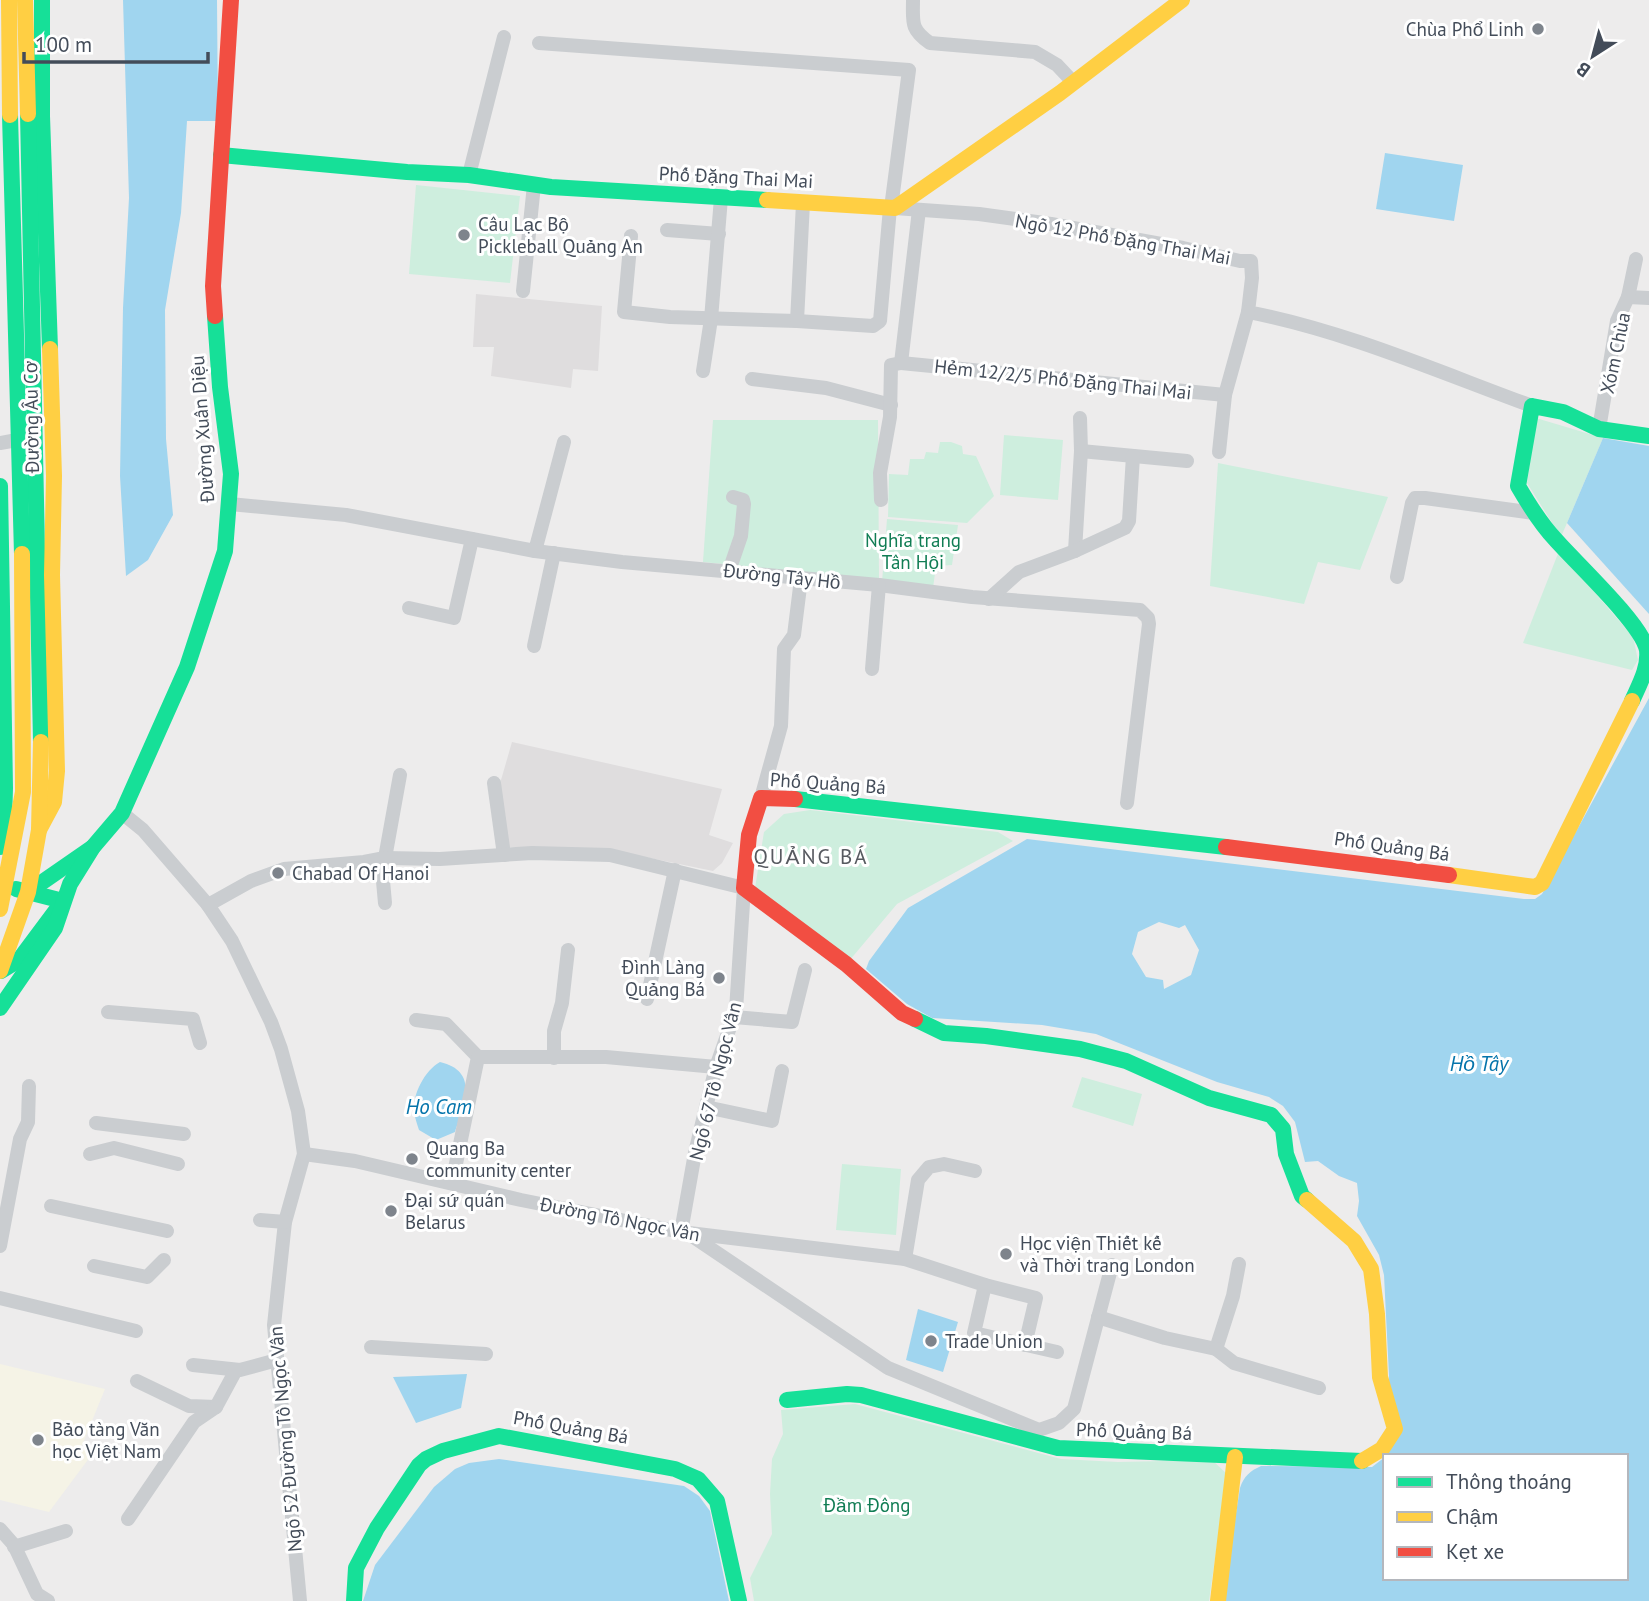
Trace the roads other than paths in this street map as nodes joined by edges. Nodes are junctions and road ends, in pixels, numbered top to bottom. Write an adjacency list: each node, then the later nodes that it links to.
1 (9, 0): 36 (street, Đường Âu Cơ)
2 (25, 0): 49 (street, Đường Âu Cơ)
3 (42, 0): 69 (street, Đường Âu Cơ)
4 (231, 0): 10 (street, Đường Xuân Diệu)
5 (913, 0): 9 (street)
6 (1182, 0): 9 (street)
7 (504, 37): 11 (street)
8 (539, 43): 15 (street)
9 (1073, 82): 15 (street)
10 (222, 155): 11 (street, Phố Đặng Thai Mai); 46 (street, Đường Xuân Diệu)
11 (469, 175): 12 (street, Phố Đặng Thai Mai)
12 (534, 186): 13 (street, Phố Đặng Thai Mai); 21 (street)
13 (721, 198): 14 (street, Phố Đặng Thai Mai); 18 (street)
14 (803, 203): 15 (street, Phố Đặng Thai Mai); 26 (street)
15 (892, 208): 16 (street, Ngõ 12 Phố Đặng Thai Mai); 26 (street)
16 (919, 210): 24 (street, Ngõ 12 Phố Đặng Thai Mai); 27 (street)
17 (667, 230): 18 (street)
18 (719, 234): 25 (street)
19 (631, 236): 25 (street)
20 (1636, 259): 22 (street)
21 (523, 291)
22 (1628, 297): 23 (street, Xóm Chùa); 34 (street, Xóm Chùa)
23 (1649, 298)
24 (1248, 312): 30 (street); 32 (street)
25 (711, 319): 26 (street); 28 (street)
26 (797, 321)
27 (901, 363): 30 (street, Hẻm 12/2/5 Phố Đặng Thai Mai); 31 (street)
28 (703, 371)
29 (752, 379): 31 (street)
30 (1226, 395): 40 (street)
31 (891, 405): 45 (street)
32 (1532, 406): 34 (street); 47 (street, Phố Quảng Bá)
33 (1080, 418): 39 (street)
34 (1600, 429): 35 (street)
35 (1649, 436)
36 (18, 440): 38 (street); 50 (street, Đường Âu Cơ)
37 (565, 442): 51 (street)
38 (0, 443)
39 (1081, 451): 41 (street); 52 (street)
40 (1220, 452)
41 (1133, 456): 42 (street); 52 (street)
42 (1187, 461)
43 (0, 486): 64 (street, Đường Âu Cơ)
44 (733, 497): 54 (street)
45 (881, 500)
46 (230, 504): 48 (street, Đường Tây Hồ); 68 (street, Đường Xuân Diệu)
47 (1534, 513): 55 (street); 66 (street, Phố Quảng Bá)
48 (472, 539): 51 (street, Đường Tây Hồ); 59 (street)
49 (38, 545): 50 (street); 69 (street, Đường Âu Cơ)
50 (21, 546): 65 (street, Đường Âu Cơ)
51 (535, 551): 53 (street, Đường Tây Hồ)
52 (1075, 551): 58 (street)
53 (554, 554): 54 (street, Đường Tây Hồ); 60 (street)
54 (729, 571): 56 (street, Đường Tây Hồ)
55 (1396, 577)
56 (801, 579): 57 (street, Đường Tây Hồ); 66 (street)
57 (878, 585): 58 (street, Đường Tây Hồ); 61 (street)
58 (989, 599): 67 (street, Đường Tây Hồ)
59 (409, 608)
60 (534, 646)
61 (872, 668)
62 (400, 775): 73 (street)
63 (494, 783): 72 (street)
64 (2, 788): 65 (street); 70 (street, Đường Âu Cơ)
65 (23, 792): 75 (street, Đường Âu Cơ)
66 (761, 798): 76 (street, Phố Quảng Bá)
67 (1127, 803)
68 (122, 813): 71 (street, Đường Xuân Diệu); 80 (street)
69 (39, 830): 71 (street); 77 (street, Đường Âu Cơ)
70 (0, 847)
71 (93, 847): 77 (street); 78 (street, Đường Xuân Diệu)
72 (504, 855): 73 (street); 74 (street)
73 (383, 858): 79 (street); 80 (street)
74 (675, 870): 76 (street); 85 (street)
75 (6, 888): 77 (street); 81 (street, Đường Âu Cơ)
76 (744, 888): 88 (street, Ngõ 67 Tô Ngọc Vân); 131 (street, Phố Quảng Bá)
77 (28, 892): 78 (street); 84 (street, Đường Âu Cơ)
78 (63, 901): 84 (street); 86 (street)
79 (385, 903)
80 (208, 905): 100 (street)
81 (0, 909)
82 (568, 950): 92 (street)
83 (805, 970): 88 (street)
84 (0, 971)
85 (647, 999)
86 (0, 1008)
87 (108, 1012): 90 (street)
88 (734, 1017): 93 (street, Ngõ 67 Tô Ngọc Vân)
89 (416, 1020): 91 (street)
90 (200, 1043)
91 (478, 1057): 92 (street); 103 (street)
92 (554, 1058): 93 (street)
93 (716, 1067): 96 (street, Ngõ 67 Tô Ngọc Vân)
94 (782, 1071): 96 (street)
95 (29, 1086): 109 (street)
96 (706, 1107): 108 (street, Ngõ 67 Tô Ngọc Vân)
97 (96, 1122): 98 (street)
98 (184, 1134)
99 (90, 1154): 101 (street)
100 (304, 1154): 103 (street, Đường Tô Ngọc Vân); 106 (street, Ngõ 52 Đường Tô Ngọc Vân)
101 (178, 1164)
102 (975, 1171): 110 (street)
103 (452, 1183): 108 (street, Đường Tô Ngọc Vân)
104 (51, 1206): 107 (street)
105 (260, 1220): 106 (street)
106 (285, 1222): 124 (street, Ngõ 52 Đường Tô Ngọc Vân)
107 (167, 1231)
108 (685, 1233): 110 (street, Đường Tô Ngọc Vân); 117 (street)
109 (0, 1247)
110 (905, 1259): 115 (street, Đường Tô Ngọc Vân)
111 (164, 1260): 114 (street)
112 (1239, 1264): 121 (street)
113 (1112, 1265): 117 (street)
114 (94, 1266)
115 (985, 1286): 119 (street, Đường Tô Ngọc Vân); 119 (street)
116 (0, 1298): 118 (street)
117 (1098, 1317): 121 (street)
118 (136, 1331)
119 (1026, 1345): 122 (street)
120 (371, 1347): 123 (street)
121 (1216, 1349): 128 (street)
122 (1058, 1352)
123 (486, 1354)
124 (277, 1360): 126 (street); 137 (street, Ngõ 52 Đường Tô Ngọc Vân)
125 (192, 1365): 126 (street)
126 (236, 1370): 130 (street)
127 (137, 1381): 130 (street)
128 (1319, 1388)
129 (787, 1400): 131 (street, Phố Quảng Bá)
130 (216, 1407): 132 (street)
131 (1236, 1457): 140 (street)
132 (128, 1519)
133 (0, 1529): 135 (street)
134 (66, 1531): 135 (street)
135 (15, 1547): 136 (street)
136 (48, 1601)
137 (300, 1601)
138 (354, 1601): 139 (street, Phố Quảng Bá)
139 (739, 1601)
140 (1218, 1601)

